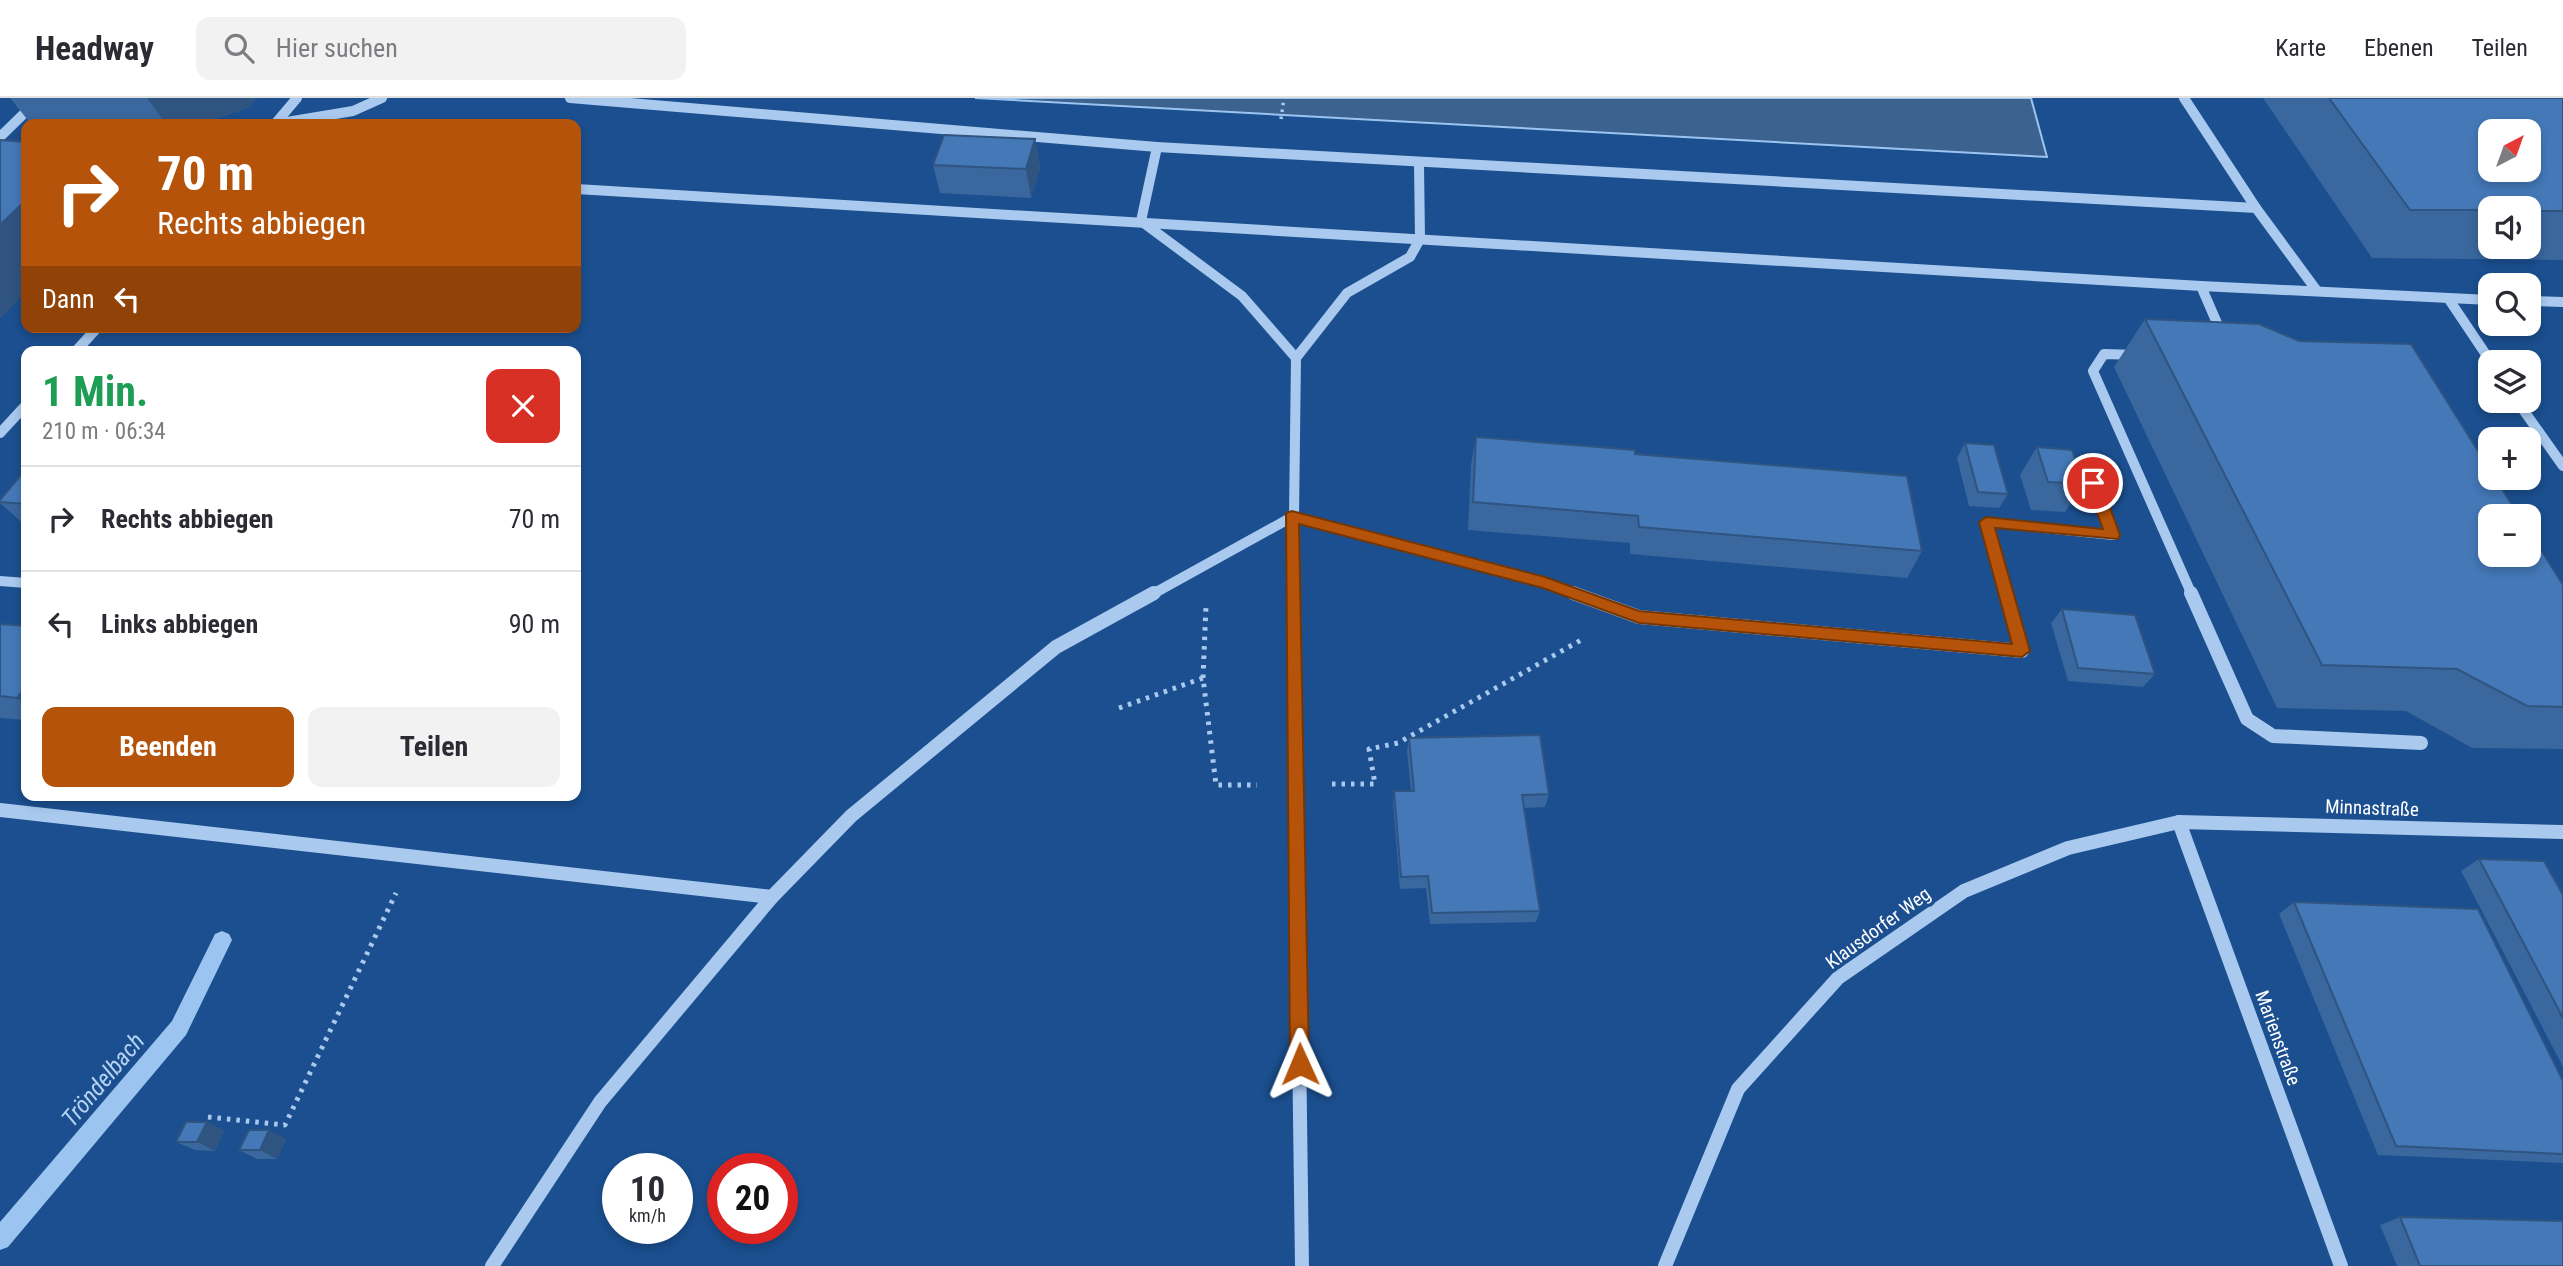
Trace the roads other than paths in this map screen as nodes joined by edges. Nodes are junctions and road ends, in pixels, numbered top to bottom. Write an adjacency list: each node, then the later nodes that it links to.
1 (40, 98): 8 (lane)
2 (297, 98): 6 (street)
3 (382, 98): 7 (street)
4 (570, 98): 9 (street)
5 (2184, 98): 12 (street)
6 (279, 119)
7 (305, 119)
8 (0, 137)
9 (1157, 147): 10 (street); 13 (lane)
10 (1419, 164): 12 (street); 14 (street)
11 (581, 189): 13 (street)
12 (2256, 208): 16 (street)
13 (1141, 221): 14 (street); 26 (street)
14 (1420, 239): 15 (street); 26 (street)
15 (2202, 286): 16 (street); 23 (street)
16 (2317, 291): 17 (street)
17 (2448, 298): 18 (street); 24 (street)
18 (2478, 299)
19 (2541, 301): 20 (street)
20 (2563, 302)
21 (92, 333): 22 (lane)
22 (81, 346)
23 (2227, 347)
24 (2483, 350)
25 (2155, 356): 35 (street)
26 (1296, 358): 32 (street)
27 (21, 410): 29 (street)
28 (2526, 413): 30 (street)
29 (0, 433)
30 (2563, 466)
31 (2093, 483): 32 (lane)
32 (1292, 517): 39 (street); 41 (street)
33 (0, 581): 34 (street)
34 (21, 583)
35 (2421, 743)
36 (0, 810): 39 (street)
37 (2179, 822): 38 (street, Minnastraße); 42 (street, Klausdorfer Weg); 43 (street, Marienstraße)
38 (2563, 832)
39 (772, 897): 40 (street)
40 (492, 1266)
41 (1302, 1266)
42 (1665, 1266)
43 (2341, 1266)

